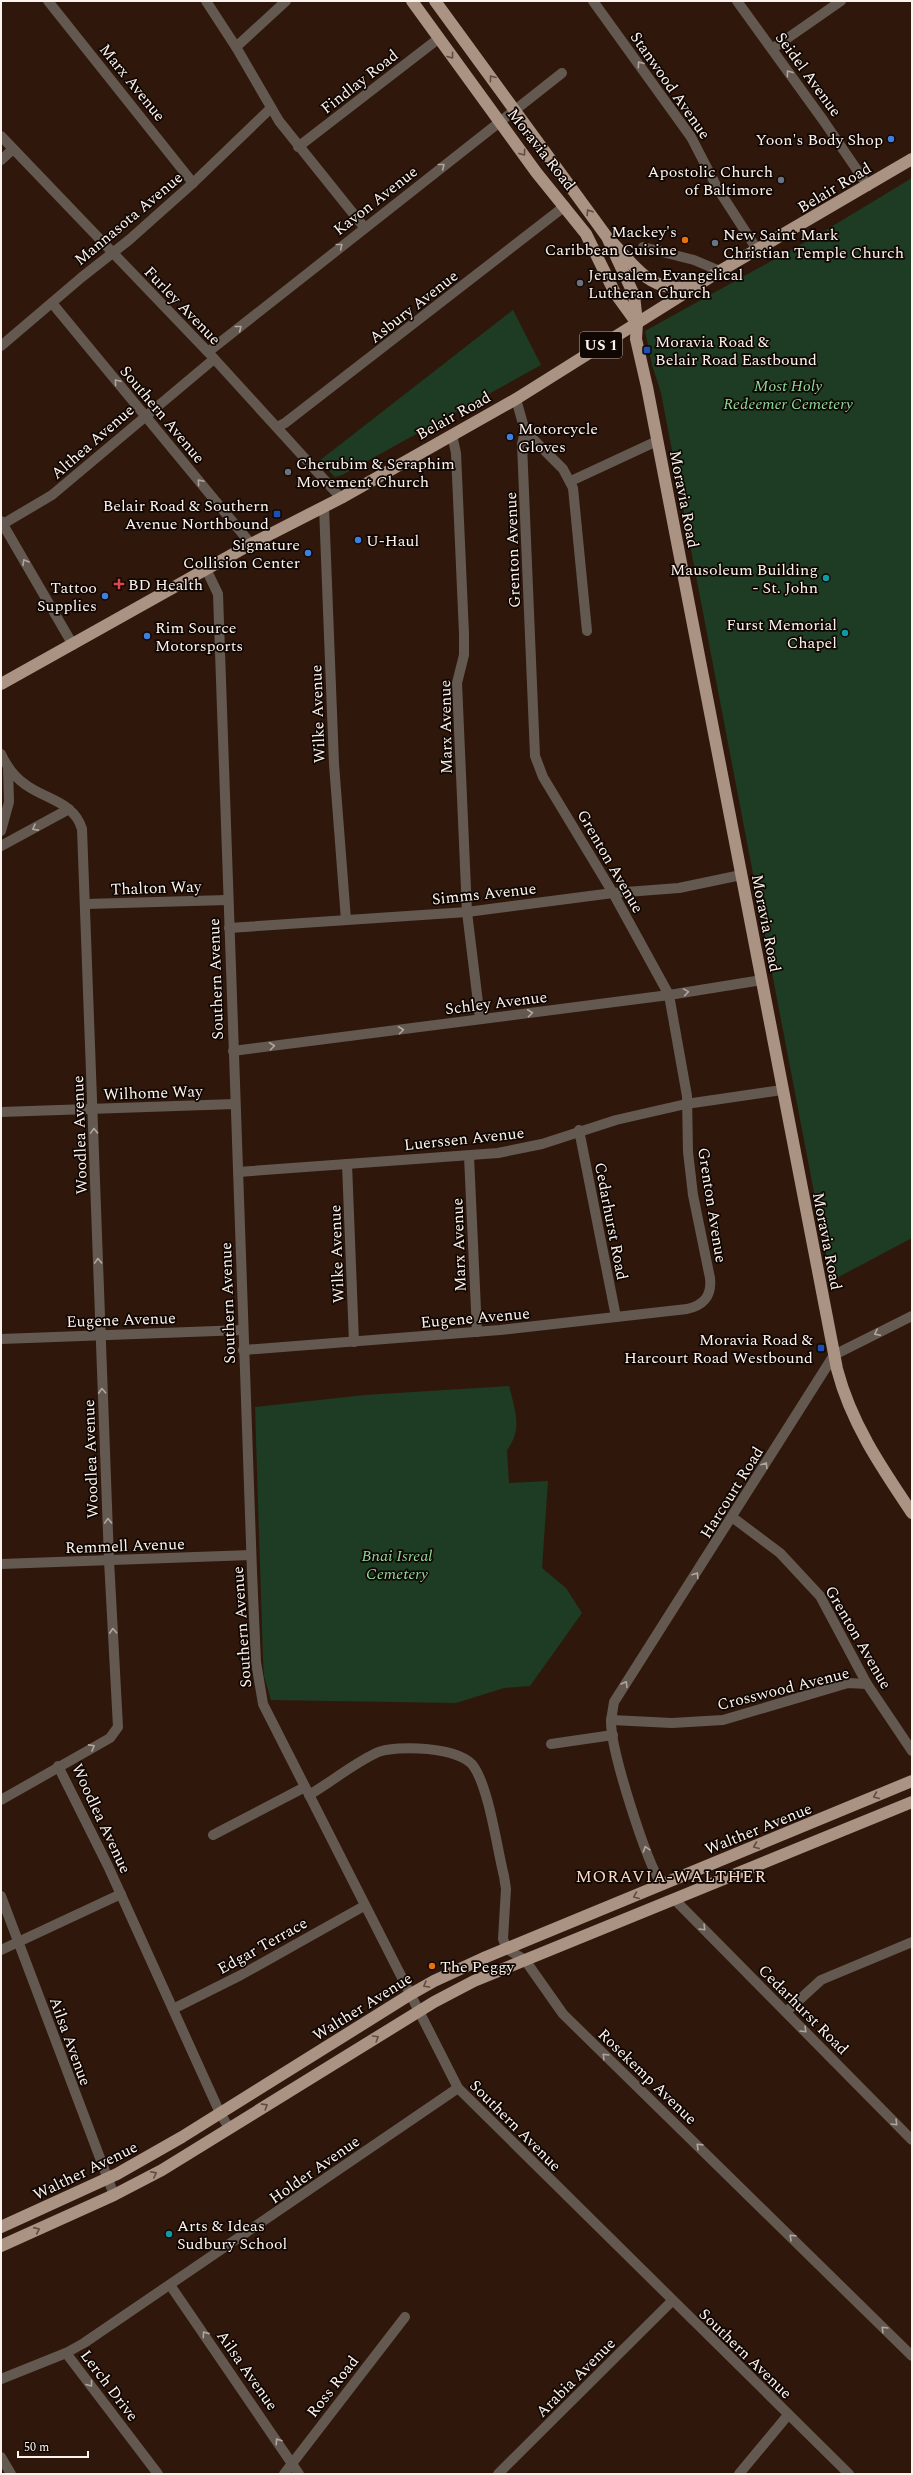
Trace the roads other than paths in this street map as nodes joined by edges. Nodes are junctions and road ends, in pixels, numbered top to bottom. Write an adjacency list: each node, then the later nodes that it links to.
1 (48, 1): 21 (street, Marx Avenue)
2 (206, 1): 10 (street)
3 (286, 1): 10 (street)
4 (412, 1): 9 (main road, Moravia Road)
5 (435, 1): 14 (main road, Moravia Road, one-way to 5)
6 (594, 1): 27 (street, Stanwood Avenue, one-way to 6)
7 (737, 1): 11 (street, Seidel Avenue)
8 (841, 1): 11 (street)
9 (438, 39): 15 (main road, Moravia Road, one-way to 15); 17 (street, Findlay Road)
10 (236, 47): 13 (street)
11 (772, 49): 22 (street, Seidel Avenue, one-way to 11)
12 (562, 73): 14 (street, Kavon Avenue)
13 (270, 108): 17 (street); 21 (street, Mannasota Avenue)
14 (515, 109): 15 (street, Kavon Avenue); 25 (main road, Moravia Road, one-way to 14)
15 (500, 121): 23 (main road, Moravia Road, one-way to 23); 24 (street, Kavon Avenue, one-way to 15)
16 (1, 136): 18 (street, Furley Avenue)
17 (298, 147): 24 (street)
18 (13, 149): 20 (street); 28 (street, Furley Avenue)
19 (912, 159): 22 (main road, Belair Road / US 1)
20 (1, 160)
21 (193, 183): 28 (street, Mannasota Avenue)
22 (868, 186): 27 (main road, Belair Road / US 1)
23 (565, 206): 32 (main road, Moravia Road); 37 (street, Asbury Avenue)
24 (364, 227): 34 (street, Kavon Avenue, one-way to 24)
25 (607, 237): 30 (main road); 32 (main road, Moravia Road)
26 (643, 247): 29 (street)
27 (758, 251): 29 (main road, Belair Road / US 1)
28 (112, 253): 31 (street, Mannasota Avenue); 34 (street, Furley Avenue)
29 (720, 271): 30 (main road, Belair Road / US 1)
30 (698, 284): 32 (main road, Belair Road / US 1)
31 (52, 303): 33 (street, Mannasota Avenue); 36 (street, Southern Avenue, one-way to 31)
32 (637, 323): 35 (main road, Belair Road / US 1); 40 (main road, Moravia Road)
33 (1, 346)
34 (211, 355): 36 (street, Althea Avenue); 37 (street, Furley Avenue)
35 (516, 399): 38 (street); 39 (main road, Belair Road / US 1)
36 (145, 415): 44 (street, Althea Avenue); 45 (street, Southern Avenue, one-way to 36)
37 (277, 426): 42 (street, Furley Avenue)
38 (525, 431): 41 (street); 56 (street, Grenton Avenue)
39 (452, 435): 42 (main road, Belair Road / US 1); 59 (street, Marx Avenue)
40 (658, 440): 41 (street); 55 (main road, Moravia Road)
41 (571, 481): 47 (street)
42 (341, 498): 43 (main road, Belair Road / US 1)
43 (324, 507): 45 (main road, Belair Road / US 1); 60 (street, Wilke Avenue)
44 (2, 522): 48 (street, one-way to 44)
45 (251, 544): 46 (main road, Belair Road / US 1)
46 (207, 571): 48 (main road, Belair Road / US 1); 57 (street, Southern Avenue)
47 (587, 631)
48 (73, 645): 49 (main road, Belair Road / US 1)
49 (1, 684)
50 (1, 754): 51 (street, Woodlea Avenue)
51 (8, 768): 52 (street, Woodlea Avenue); 53 (street)
52 (69, 809): 54 (street, one-way to 54); 58 (street, Woodlea Avenue)
53 (1, 831)
54 (1, 846)
55 (741, 875): 56 (street, Simms Avenue); 62 (main road, Moravia Road)
56 (613, 893): 59 (street, Simms Avenue); 63 (street, Grenton Avenue)
57 (227, 900): 58 (street, Thalton Way); 61 (street, Southern Avenue)
58 (86, 904): 69 (street, Woodlea Avenue)
59 (467, 912): 60 (street, Simms Avenue); 64 (street, Marx Avenue)
60 (346, 920): 61 (street, Simms Avenue)
61 (229, 928): 65 (street, Southern Avenue)
62 (762, 980): 63 (street, Schley Avenue, one-way to 62); 66 (main road, Moravia Road)
63 (669, 995): 64 (street, Schley Avenue, one-way to 63); 68 (street, Grenton Avenue)
64 (480, 1019): 65 (street, Schley Avenue, one-way to 64)
65 (233, 1051): 67 (street, Southern Avenue)
66 (782, 1090): 68 (street, Luerssen Avenue); 84 (main road, Moravia Road)
67 (235, 1104): 69 (street, Wilhome Way); 74 (street, Southern Avenue)
68 (686, 1104): 71 (street, Luerssen Avenue); 75 (street, Grenton Avenue)
69 (94, 1108): 70 (street, Wilhome Way); 80 (street, Woodlea Avenue, one-way to 69)
70 (1, 1112)
71 (579, 1130): 72 (street, Luerssen Avenue); 77 (street, Cedarhurst Road)
72 (469, 1156): 73 (street, Luerssen Avenue); 79 (street, Marx Avenue)
73 (347, 1164): 74 (street, Luerssen Avenue); 82 (street, Wilke Avenue)
74 (238, 1172): 78 (street, Southern Avenue)
75 (706, 1301): 77 (street, Eugene Avenue)
76 (912, 1316): 84 (street, one-way to 84)
77 (616, 1317): 79 (street, Eugene Avenue)
78 (243, 1330): 80 (street, Eugene Avenue); 83 (street, Southern Avenue)
79 (476, 1332): 82 (street, Eugene Avenue)
80 (100, 1335): 81 (street, Eugene Avenue); 88 (street, Woodlea Avenue, one-way to 80)
81 (1, 1339)
82 (354, 1342): 83 (street, Eugene Avenue)
83 (244, 1350): 87 (street, Southern Avenue)
84 (834, 1355): 85 (main road, Moravia Road); 86 (street, Harcourt Road, one-way to 84)
85 (912, 1513)
86 (732, 1517): 90 (street, Grenton Avenue); 91 (street, Harcourt Road, one-way to 86)
87 (251, 1555): 88 (street, Remmell Avenue); 97 (street, Southern Avenue)
88 (109, 1560): 89 (street, Remmell Avenue); 95 (street, Woodlea Avenue, one-way to 88)
89 (1, 1564)
90 (867, 1684): 91 (street, Crosswood Avenue); 94 (street, Grenton Avenue)
91 (611, 1720): 92 (street)
92 (613, 1734): 93 (street); 101 (street, one-way to 92)
93 (551, 1744)
94 (912, 1751)
95 (58, 1766): 98 (street); 102 (street, Woodlea Avenue)
96 (912, 1781): 101 (main road, Walther Avenue, one-way to 101)
97 (307, 1791): 100 (street); 105 (street, Southern Avenue); 108 (street)
98 (1, 1800)
99 (912, 1802): 104 (main road, Walther Avenue)
100 (213, 1835)
101 (662, 1885): 104 (main road); 108 (main road, Walther Avenue, one-way to 108)
102 (120, 1894): 106 (street); 112 (street, Woodlea Avenue)
103 (1, 1896): 106 (street, Ailsa Avenue)
104 (675, 1900): 110 (main road, Walther Avenue); 114 (street, Cedarhurst Road, one-way to 114)
105 (364, 1906): 111 (street, Southern Avenue); 112 (street, Edgar Terrace)
106 (18, 1942): 109 (street); 119 (street, Ailsa Avenue)
107 (912, 1942): 114 (street)
108 (507, 1949): 110 (street, Rosekemp Avenue); 111 (main road, Walther Avenue, one-way to 111)
109 (1, 1950)
110 (525, 1960): 113 (main road, Walther Avenue); 127 (street, Rosekemp Avenue, one-way to 110)
111 (411, 1994): 113 (street, Southern Avenue); 116 (main road, Walther Avenue)
112 (173, 2009): 116 (street, Woodlea Avenue)
113 (420, 2011): 115 (street, Southern Avenue); 117 (main road, Walther Avenue, one-way to 113)
114 (786, 2012): 118 (street, Cedarhurst Road, one-way to 118)
115 (458, 2088): 123 (street, Holder Avenue); 124 (street, Southern Avenue)
116 (220, 2113): 117 (street, Woodlea Avenue); 119 (main road, Walther Avenue)
117 (229, 2128): 120 (main road, Walther Avenue, one-way to 117)
118 (912, 2140)
119 (107, 2178): 120 (street, Ailsa Avenue); 121 (main road, Walther Avenue)
120 (114, 2195): 122 (main road, Walther Avenue, one-way to 120)
121 (1, 2227)
122 (1, 2246)
123 (170, 2285): 126 (street, Holder Avenue); 131 (street, Ailsa Avenue, one-way to 123)
124 (672, 2302): 129 (street, Southern Avenue); 136 (street, Arabia Avenue)
125 (405, 2317): 131 (street, Ross Road)
126 (66, 2353): 128 (street, Holder Avenue); 133 (street, Lerch Drive, one-way to 133)
127 (912, 2356)
128 (1, 2379)
129 (788, 2415): 137 (street); 138 (street, Southern Avenue)
130 (1, 2457): 132 (street)
131 (293, 2462): 134 (street, Ross Road); 135 (street, Ailsa Avenue)
132 (11, 2474)
133 (158, 2474)
134 (284, 2474)
135 (299, 2474)
136 (498, 2474)
137 (739, 2474)
138 (849, 2474)

